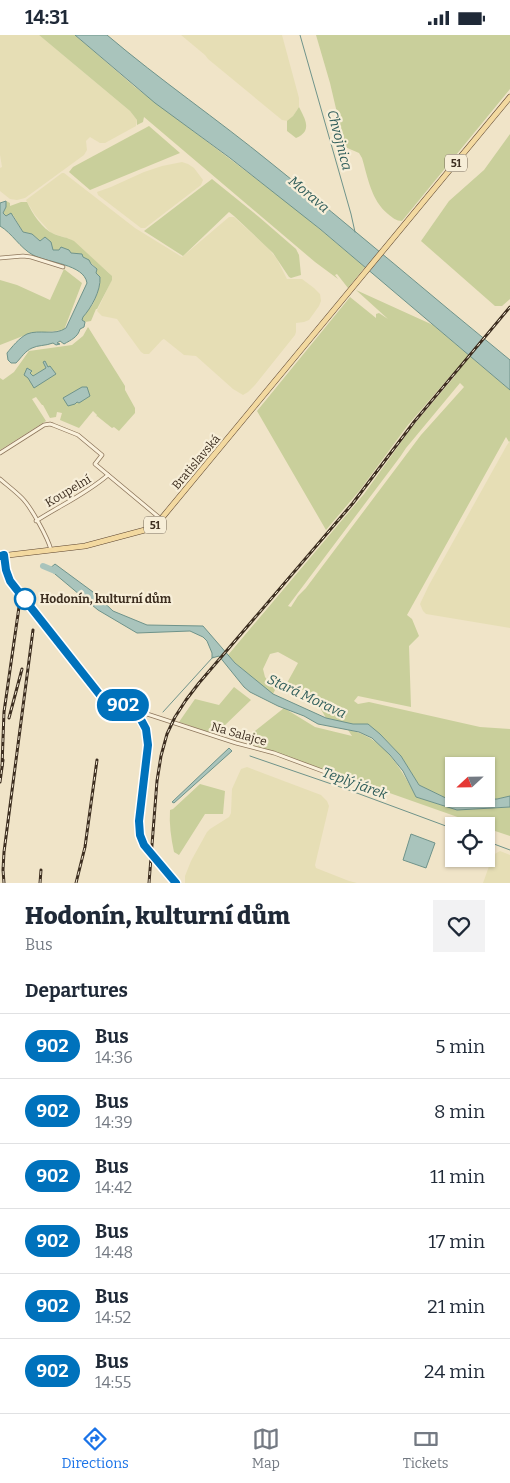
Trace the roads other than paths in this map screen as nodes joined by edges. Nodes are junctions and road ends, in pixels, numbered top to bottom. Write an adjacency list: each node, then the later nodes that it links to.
1 (510, 97): 7 (main road, Bratislavská / 51)
2 (0, 258): 3 (street)
3 (64, 267)
4 (0, 453): 5 (street)
5 (108, 475): 7 (street); 8 (street, Koupelní)
6 (0, 479): 8 (street, Koupelní)
7 (161, 519): 9 (main road, Bratislavská / 51)
8 (36, 521): 9 (street, Koupelní)
9 (51, 550): 10 (main road, Bratislavská / 51)
10 (2, 555): 11 (street, Na Salajce)
11 (136, 713): 12 (street, Na Salajce); 13 (street)
12 (336, 776)
13 (176, 883)

